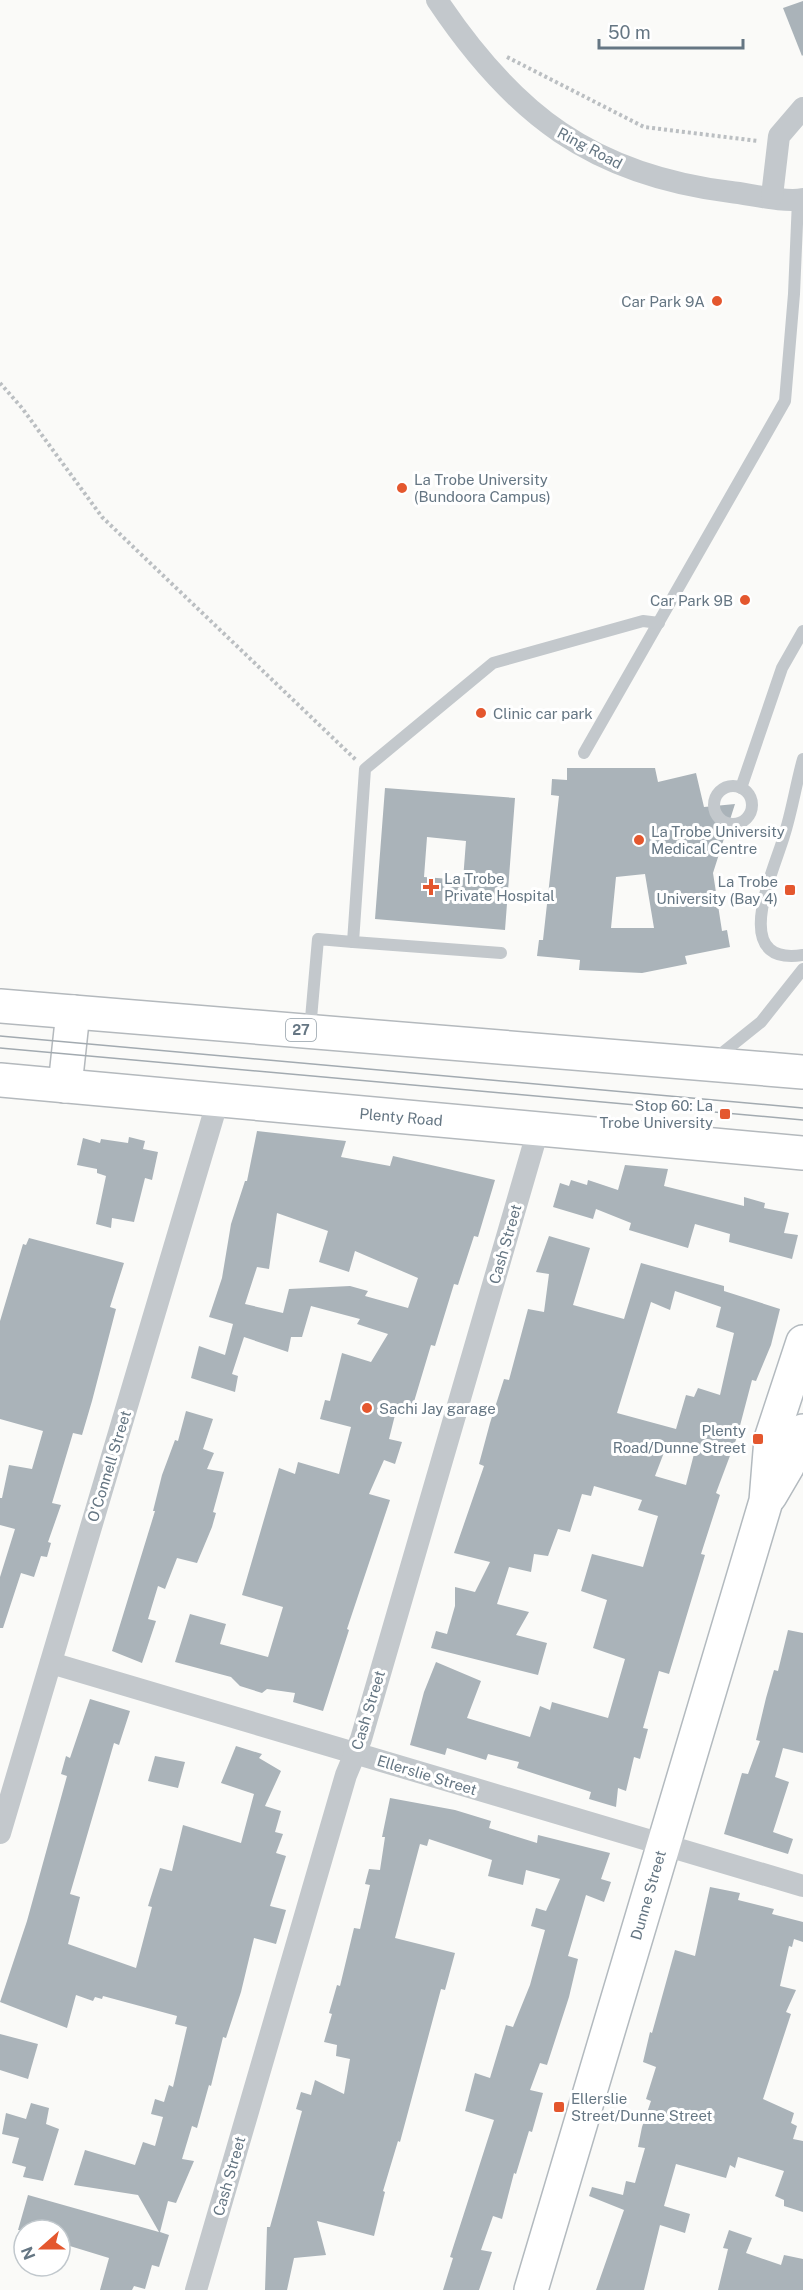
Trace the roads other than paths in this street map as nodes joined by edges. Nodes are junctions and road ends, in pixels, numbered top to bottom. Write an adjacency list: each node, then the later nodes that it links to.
1 (437, 0): 3 (street, Ring Road)
2 (803, 108): 3 (street)
3 (772, 196): 4 (street, Ring Road)
4 (801, 200): 5 (lane)
5 (659, 623): 7 (lane); 10 (lane)
6 (803, 632): 9 (lane)
7 (584, 753)
8 (803, 759): 12 (lane)
9 (741, 788)
10 (352, 942): 11 (lane); 16 (lane)
11 (501, 953)
12 (803, 955)
13 (803, 969): 17 (lane)
14 (0, 1005): 15 (main road, 27)
15 (73, 1011): 16 (main road, 27); 20 (main road)
16 (310, 1030): 17 (main road, 27)
17 (708, 1065): 18 (main road, 27)
18 (803, 1072)
19 (0, 1080): 20 (main road, Plenty Road)
20 (66, 1086): 21 (main road, Plenty Road)
21 (218, 1100): 22 (main road, Plenty Road); 27 (street, O'Connell Street)
22 (538, 1130): 23 (main road, Plenty Road); 28 (street, Cash Street)
23 (803, 1153)
24 (800, 1356): 26 (main road, Dunne Street)
25 (803, 1431): 26 (main road, Dunne Street)
26 (766, 1501): 30 (main road, Dunne Street)
27 (51, 1663): 28 (street, Ellerslie Street); 29 (street, O'Connell Street)
28 (355, 1754): 30 (street, Ellerslie Street); 32 (street, Cash Street)
29 (0, 1833)
30 (662, 1846): 31 (street, Ellerslie Street); 33 (main road, Dunne Street)
31 (803, 1886)
32 (196, 2290)
33 (531, 2290)

